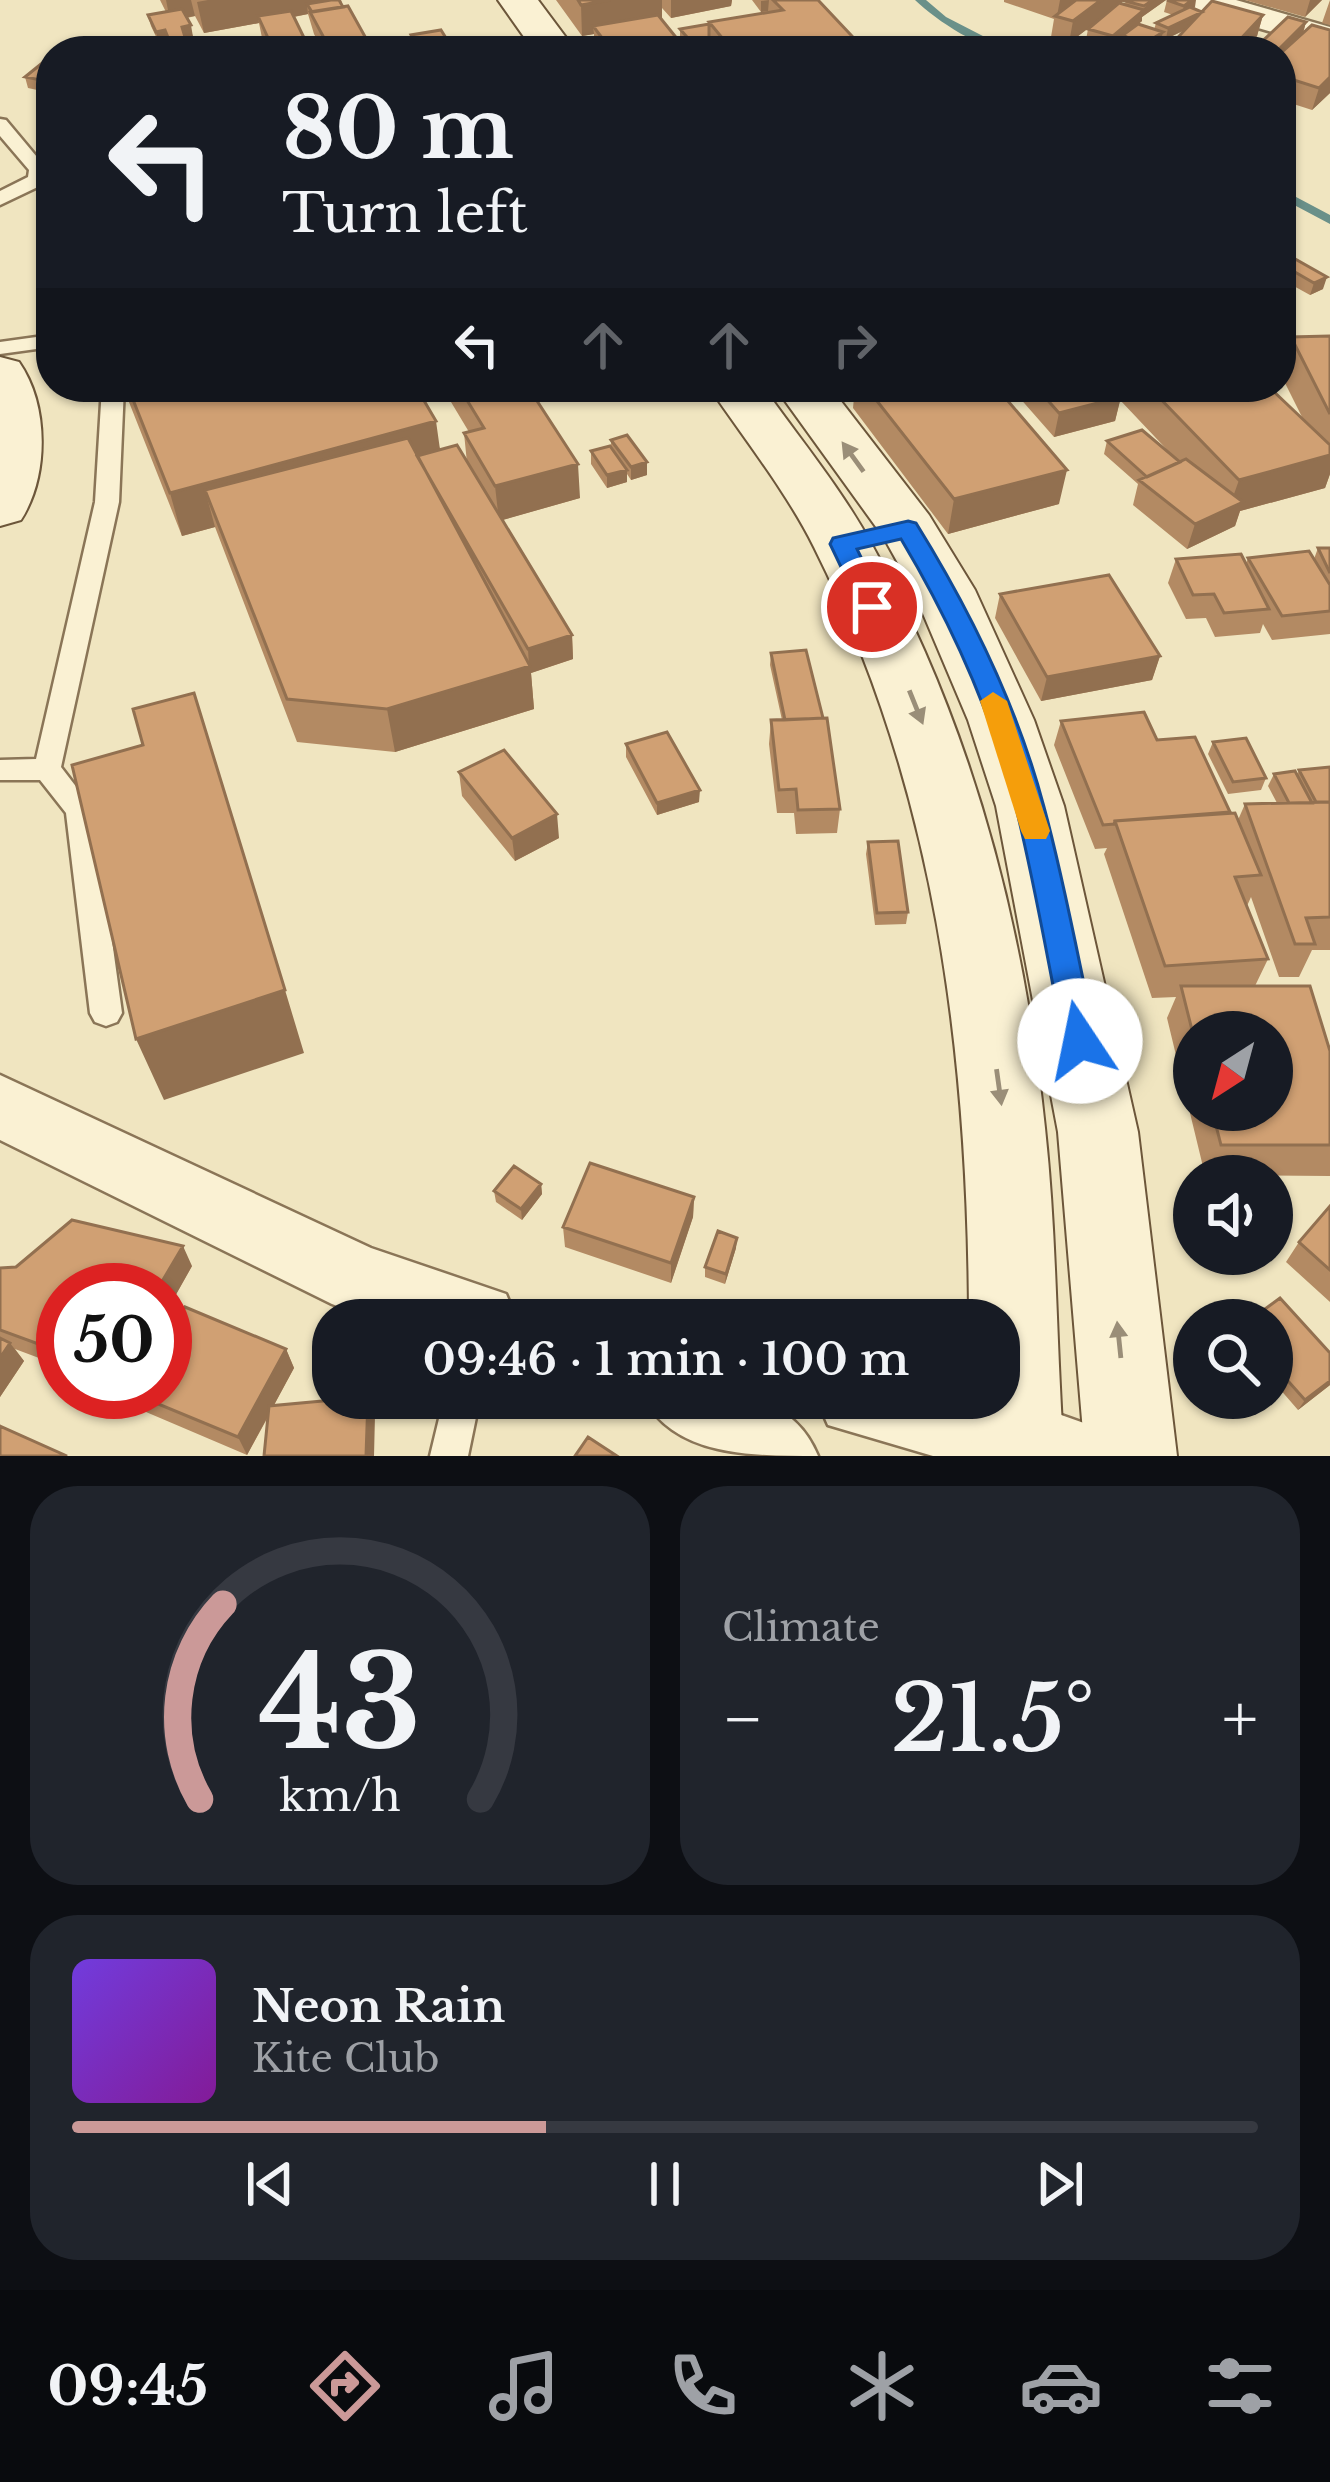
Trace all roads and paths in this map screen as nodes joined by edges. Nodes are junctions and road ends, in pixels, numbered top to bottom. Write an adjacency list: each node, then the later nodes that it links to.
1 (475, 0): 4 (main road)
2 (518, 0): 5 (main road)
3 (1198, 0): 6 (street)
4 (499, 36)
5 (544, 36)
6 (1330, 38)
7 (0, 124): 8 (lane)
8 (36, 167)
9 (36, 181): 10 (lane)
10 (0, 200)
11 (36, 342): 12 (lane)
12 (0, 348)
13 (0, 373): 17 (main road)
14 (112, 402): 20 (lane)
15 (750, 402): 18 (main road)
16 (809, 402): 18 (main road, one-way to 16)
17 (0, 507)
18 (875, 537): 27 (main road, one-way to 27); 30 (main road, one-way to 18)
19 (0, 770): 20 (lane)
20 (47, 770): 21 (lane)
21 (106, 1013)
22 (0, 1106): 23 (street)
23 (417, 1299)
24 (457, 1419): 28 (lane)
25 (717, 1419): 29 (street)
26 (928, 1419): 27 (street)
27 (1035, 1450)
28 (449, 1456)
29 (778, 1456)
30 (1131, 1456)

